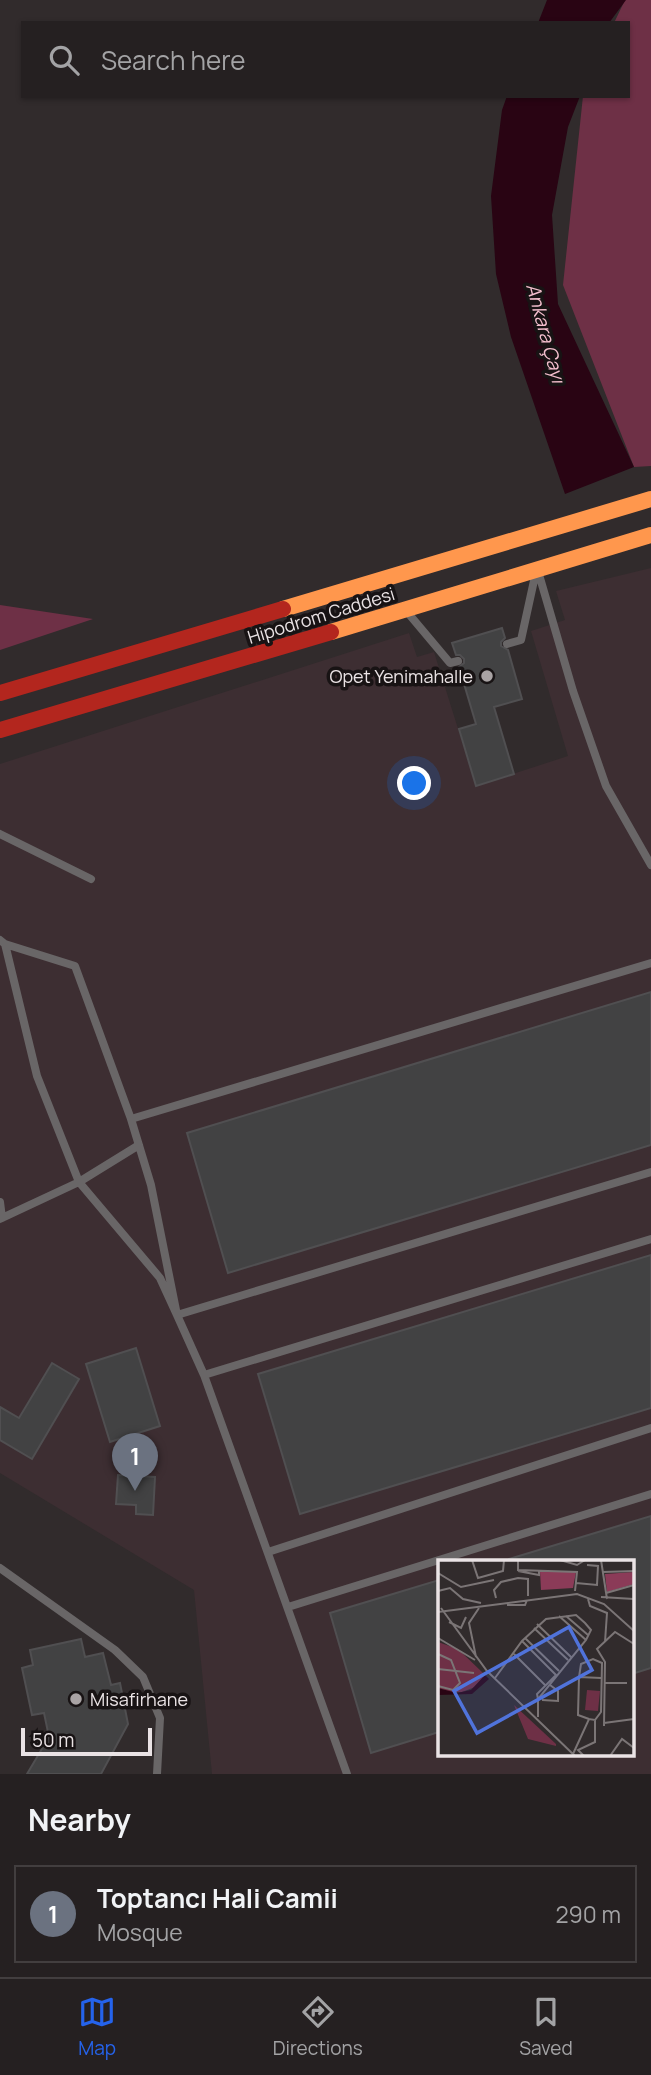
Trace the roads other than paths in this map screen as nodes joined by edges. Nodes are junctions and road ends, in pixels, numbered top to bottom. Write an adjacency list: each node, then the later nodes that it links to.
1 (651, 499): 7 (main road, Hipodrom Caddesi)
2 (651, 535): 3 (main road, Hipodrom Caddesi)
3 (537, 568): 4 (main road, Hipodrom Caddesi); 5 (lane); 10 (lane)
4 (407, 610): 6 (lane); 8 (main road, Hipodrom Caddesi)
5 (506, 645)
6 (457, 661)
7 (0, 693)
8 (0, 730)
9 (0, 834): 11 (lane)
10 (651, 864)
11 (92, 879)
12 (2, 942): 14 (lane); 17 (lane)
13 (651, 963): 14 (lane)
14 (131, 1119): 15 (lane)
15 (139, 1145): 17 (lane); 21 (lane)
16 (651, 1171): 21 (lane)
17 (79, 1182): 19 (lane); 21 (lane)
18 (0, 1202): 19 (lane)
19 (1, 1219)
20 (651, 1239): 22 (lane)
21 (177, 1315): 22 (lane)
22 (204, 1376): 25 (lane)
23 (651, 1428): 25 (lane)
24 (651, 1494): 27 (lane)
25 (268, 1552): 29 (lane)
26 (438, 1560): 29 (lane)
27 (439, 1560)
28 (0, 1568): 30 (lane)
29 (288, 1607): 31 (lane)
30 (157, 1774)
31 (347, 1774)

